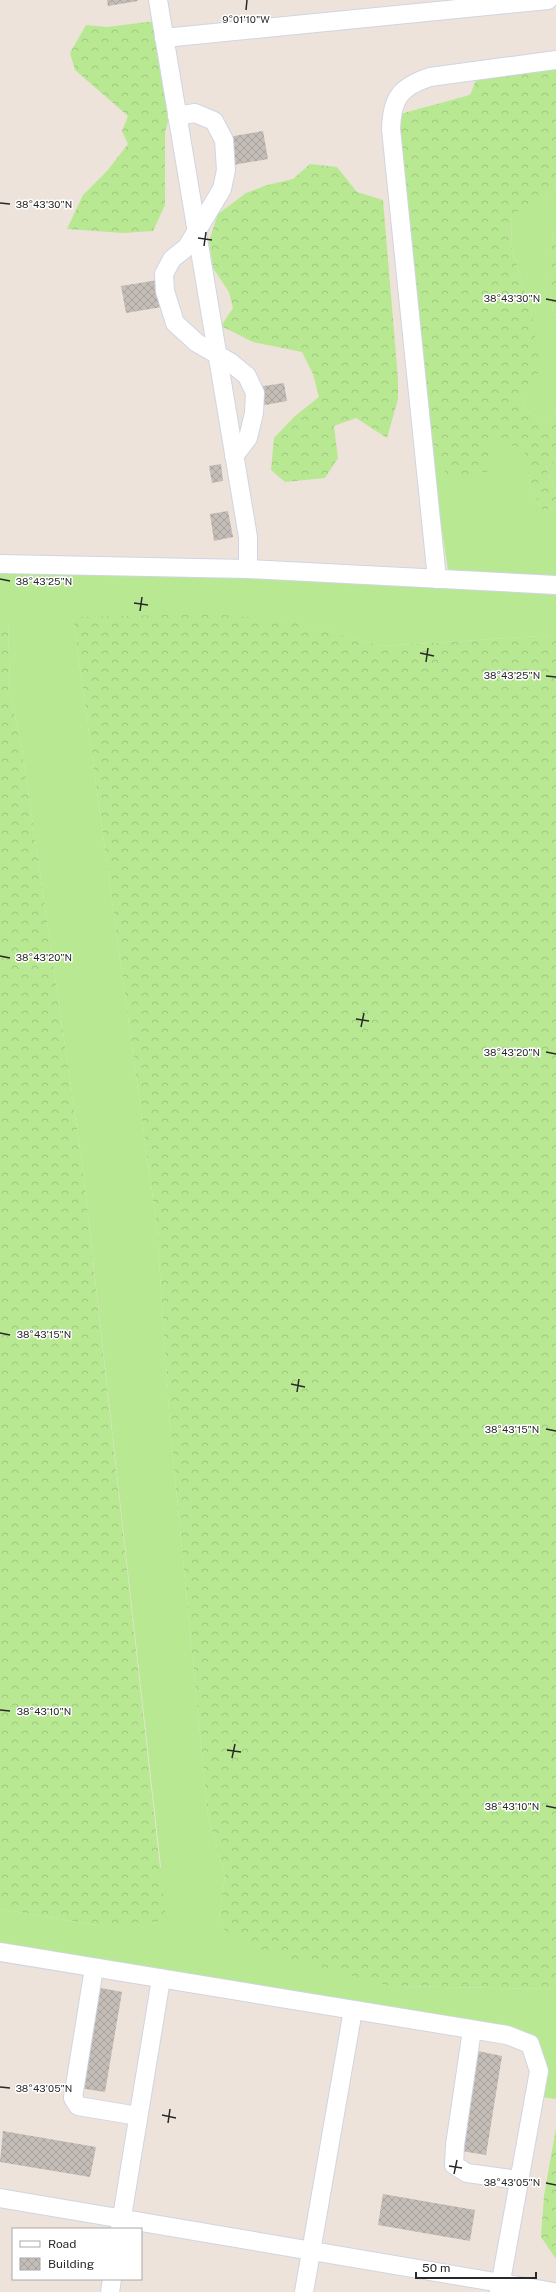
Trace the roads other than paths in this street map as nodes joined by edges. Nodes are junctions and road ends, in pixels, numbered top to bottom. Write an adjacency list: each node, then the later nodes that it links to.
1 (158, 0): 5 (street)
2 (404, 0): 4 (street)
3 (548, 0): 4 (street)
4 (388, 16): 5 (street)
5 (164, 38): 7 (street)
6 (556, 60): 13 (street)
7 (178, 116): 8 (street); 8 (street)
8 (197, 231): 9 (street); 9 (street)
9 (218, 355): 10 (street); 10 (street)
10 (234, 456): 12 (street)
11 (0, 564): 12 (street)
12 (248, 569): 13 (street)
13 (437, 579): 14 (street)
14 (556, 585)
15 (0, 1952): 16 (street)
16 (94, 1968): 17 (street); 20 (street)
17 (161, 1979): 18 (street); 20 (street)
18 (354, 2010): 19 (street); 24 (street)
19 (472, 2030): 21 (street); 21 (street)
20 (138, 2116): 23 (street)
21 (519, 2180): 26 (street)
22 (0, 2198): 23 (street)
23 (121, 2224): 24 (street)
24 (311, 2251): 26 (street); 28 (street)
25 (112, 2280): 27 (street)
26 (500, 2287): 29 (street)
27 (110, 2292)
28 (304, 2292)
29 (554, 2292)

